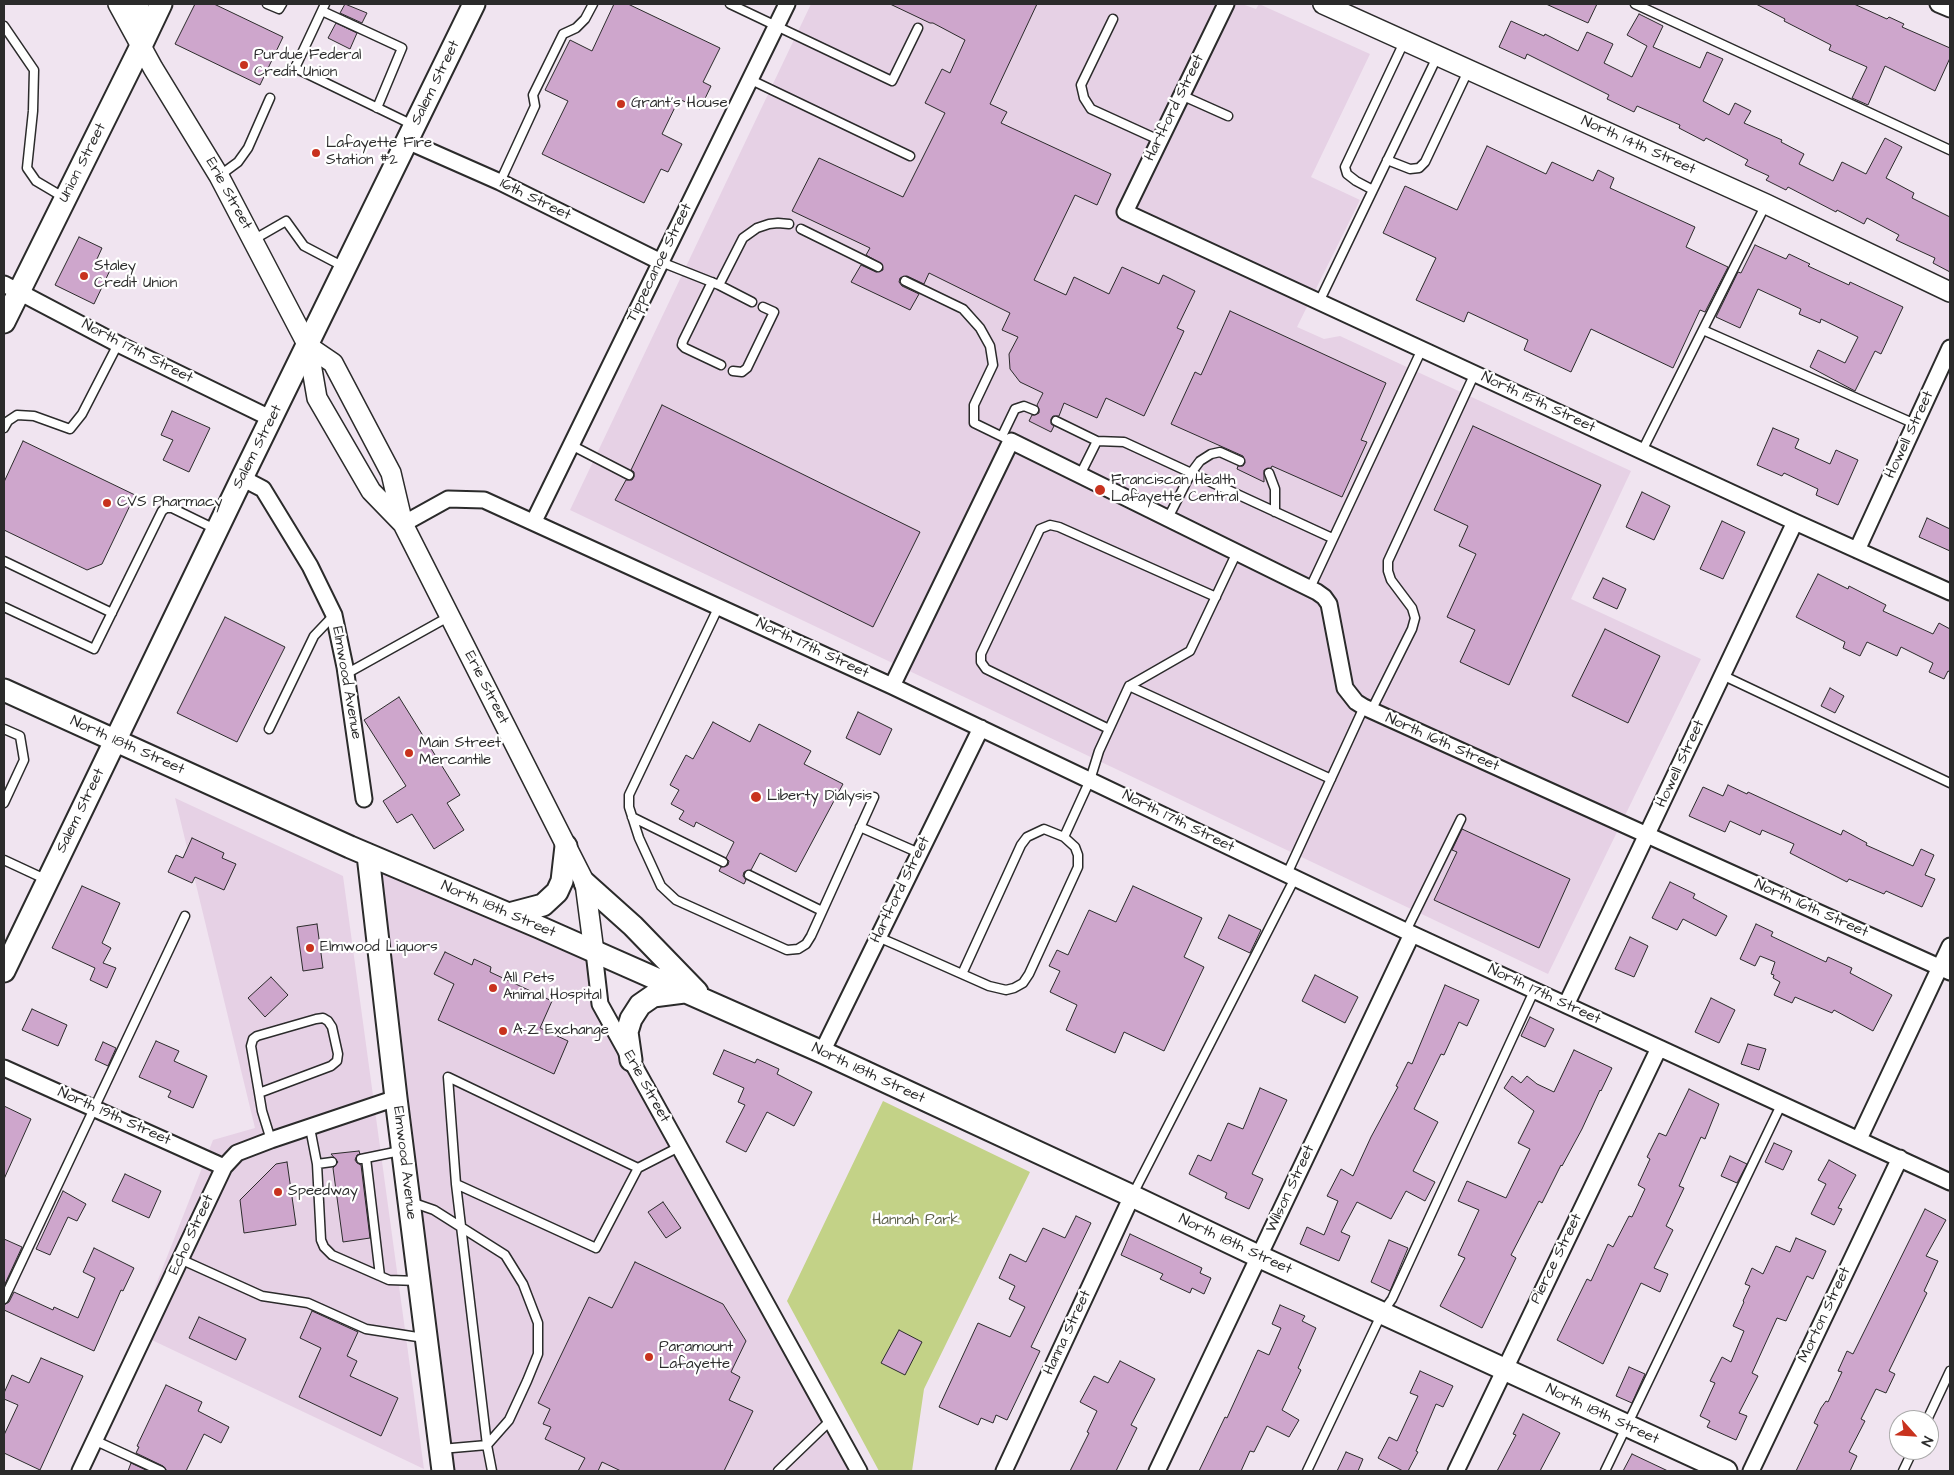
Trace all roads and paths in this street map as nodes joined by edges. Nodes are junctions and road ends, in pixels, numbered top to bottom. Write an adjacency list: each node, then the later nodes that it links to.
1 (118, 4): 19 (street, Erie Street)
2 (139, 4): 19 (street, Erie Street)
3 (161, 4): 19 (main road, Union Street)
4 (267, 4): 5 (lane)
5 (282, 4)
6 (474, 4): 27 (main road, Salem Street)
7 (593, 4): 33 (lane)
8 (730, 4): 16 (lane)
9 (786, 4): 16 (street, Tippecanoe Street)
10 (1226, 4): 23 (street, Hartford Street)
11 (1324, 4): 18 (street, North 14th Street)
12 (1635, 4): 29 (lane)
13 (324, 7): 25 (lane); 25 (lane)
14 (1113, 19): 28 (lane)
15 (4, 26): 35 (lane)
16 (776, 26): 17 (lane); 22 (street, Tippecanoe Street)
17 (918, 28)
18 (1405, 40): 20 (street, North 14th Street); 34 (lane)
19 (142, 46): 32 (street, Erie Street); 35 (main road, Union Street)
20 (1438, 55): 21 (street, North 14th Street); 31 (lane)
21 (1468, 69): 31 (lane); 36 (street, North 14th Street)
22 (749, 79): 30 (lane); 41 (street, Tippecanoe Street)
23 (1182, 95): 26 (lane); 28 (street, Hartford Street)
24 (270, 98): 32 (lane)
25 (377, 108): 27 (lane)
26 (1228, 116)
27 (411, 133): 33 (street, 16th Street); 43 (main road, Salem Street)
28 (1159, 140): 37 (street, Hartford Street)
29 (1950, 150)
30 (910, 156)
31 (1387, 160): 34 (lane)
32 (219, 176): 40 (street, Erie Street)
33 (500, 182): 41 (street, 16th Street)
34 (1373, 190): 49 (lane)
35 (65, 198): 46 (main road, Union Street)
36 (1766, 204): 47 (street, North 14th Street); 52 (lane)
37 (1125, 212): 49 (street, North 15th Street)
38 (789, 224): 45 (lane)
39 (801, 229): 42 (lane)
40 (253, 240): 43 (lane); 54 (street, Erie Street)
41 (661, 262): 45 (lane); 67 (street, Tippecanoe Street)
42 (878, 267)
43 (345, 268): 54 (main road, Salem Street)
44 (905, 281): 65 (lane)
45 (715, 283): 48 (lane); 57 (lane)
46 (11, 287): 51 (main road, Union Street); 53 (street, North 17th Street)
47 (1950, 292)
48 (752, 302)
49 (1319, 302): 56 (street, North 15th Street)
50 (763, 307): 58 (lane)
51 (4, 322)
52 (1703, 330): 63 (lane); 68 (lane)
53 (118, 344): 61 (street, North 17th Street); 64 (lane)
54 (308, 346): 61 (main road, Salem Street); 79 (street, Erie Street); 79 (street, Erie Street)
55 (1950, 348): 63 (street, Howell Street)
56 (1422, 349): 59 (street, North 15th Street); 81 (lane)
57 (721, 366)
58 (733, 371)
59 (1475, 374): 68 (street, North 15th Street); 98 (lane)
60 (1034, 410): 65 (lane)
61 (272, 419): 74 (main road, Salem Street)
62 (1056, 421): 66 (lane)
63 (1915, 424): 82 (street, Howell Street)
64 (4, 428)
65 (1007, 438): 73 (street, North 16th Street); 95 (street)
66 (1097, 441): 70 (lane); 73 (lane)
67 (571, 445): 72 (lane); 77 (street, Tippecanoe Street)
68 (1642, 451): 78 (street, North 15th Street)
69 (1240, 461): 70 (lane)
70 (1191, 473): 75 (lane); 76 (lane)
71 (1268, 473): 75 (lane)
72 (629, 475)
73 (1080, 475): 76 (street, North 16th Street)
74 (242, 478): 80 (main road, Salem Street); 91 (street, Elmwood Avenue)
75 (1275, 512): 81 (lane)
76 (1168, 518): 83 (street, North 16th Street)
77 (534, 521): 79 (street, North 17th Street); 88 (street, North 17th Street)
78 (1795, 522): 82 (street, North 15th Street); 94 (street, Howell Street)
79 (403, 524): 92 (street, Erie Street)
80 (217, 530): 90 (lane); 103 (main road, Salem Street)
81 (1332, 538): 85 (lane)
82 (1857, 550): 86 (street, North 15th Street)
83 (1238, 552): 85 (street, North 16th Street); 87 (lane)
84 (4, 561): 90 (lane)
85 (1310, 588): 98 (street, North 16th Street)
86 (1950, 592)
87 (1216, 597): 96 (lane); 102 (lane)
88 (719, 606): 95 (street, North 17th Street); 110 (lane)
89 (4, 607): 90 (lane)
90 (112, 613)
91 (334, 615): 93 (street, Elmwood Avenue); 101 (lane)
92 (450, 616): 93 (lane); 115 (street, Erie Street)
93 (346, 674): 108 (street, Elmwood Avenue)
94 (1722, 676): 106 (lane); 113 (street, Howell Street)
95 (892, 686): 99 (street, North 17th Street)
96 (1129, 686): 102 (lane); 104 (lane)
97 (4, 690): 103 (main road, North 18th Street)
98 (1368, 709): 104 (lane); 113 (street, North 16th Street)
99 (981, 728): 105 (street, North 17th Street); 116 (street, Hartford Street)
100 (4, 729): 109 (lane)
101 (269, 729)
102 (1109, 729): 105 (lane)
103 (116, 741): 117 (main road, North 18th Street); 122 (main road, Salem Street)
104 (1331, 779): 121 (lane)
105 (1090, 780): 114 (lane); 121 (street, North 17th Street)
106 (1950, 783)
107 (874, 797): 112 (lane)
108 (364, 798)
109 (4, 803)
110 (632, 817): 119 (lane); 124 (lane)
111 (1461, 819): 127 (lane)
112 (860, 827): 116 (lane); 124 (lane)
113 (1648, 834): 131 (street, North 16th Street); 137 (street, Howell Street)
114 (1064, 837): 133 (lane); 133 (lane)
115 (566, 846): 123 (street, Erie Street); 125 (main road)
116 (919, 853): 128 (street, Hartford Street)
117 (368, 854): 125 (main road, North 18th Street); 143 (main road, Elmwood Avenue)
118 (4, 860): 122 (lane)
119 (723, 862)
120 (750, 875): 124 (lane)
121 (1291, 876): 127 (street, North 17th Street); 158 (lane)
122 (48, 880): 132 (main road, Salem Street)
123 (585, 883): 130 (street, Erie Street); 136 (main road)
124 (822, 911)
125 (509, 914): 130 (main road, North 18th Street)
126 (185, 916): 145 (lane)
127 (1409, 933): 134 (street, North 17th Street); 161 (street, Wilson Street)
128 (878, 937): 133 (lane); 139 (street, Hartford Street)
129 (1950, 946): 131 (street)
130 (594, 952): 135 (main road, North 18th Street); 140 (street, Erie Street)
131 (1945, 969): 147 (street)
132 (4, 971)
133 (962, 974)
134 (1534, 991): 137 (street, North 17th Street); 166 (lane)
135 (684, 992): 136 (main road, North 18th Street); 140 (main road)
136 (708, 1003): 139 (main road, North 18th Street)
137 (1566, 1005): 138 (street, North 17th Street)
138 (1659, 1048): 144 (street, North 17th Street); 168 (street, Pierce Street)
139 (822, 1052): 158 (main road, North 18th Street)
140 (631, 1060): 149 (street, Erie Street)
141 (4, 1068): 145 (street, North 19th Street)
142 (259, 1093): 142 (lane); 148 (lane)
143 (396, 1098): 146 (street, Echo Street); 150 (main road, Elmwood Avenue)
144 (1782, 1103): 147 (street, North 17th Street); 172 (lane)
145 (95, 1108): 154 (street, North 19th Street); 165 (lane)
146 (310, 1128): 148 (street, Echo Street); 153 (lane)
147 (1859, 1139): 151 (street, North 17th Street)
148 (271, 1140): 154 (street, Echo Street)
149 (679, 1147): 155 (lane); 171 (street, Erie Street)
150 (402, 1151): 159 (main road, Elmwood Avenue); 163 (lane)
151 (1900, 1158): 156 (street, North 17th Street); 188 (street, Morton Street)
152 (332, 1162): 153 (lane)
153 (317, 1164): 163 (lane)
154 (224, 1167): 162 (street, Echo Street)
155 (638, 1168): 157 (lane); 157 (lane)
156 (1950, 1182)
157 (456, 1184): 160 (lane)
158 (1132, 1196): 161 (main road, North 18th Street); 182 (street, Hanna Street)
159 (409, 1202): 160 (lane); 164 (main road, Elmwood Avenue)
160 (462, 1229): 174 (lane); 174 (lane)
161 (1260, 1257): 166 (main road, North 18th Street); 183 (street, Wilson Street)
162 (180, 1259): 167 (lane); 173 (street, Echo Street)
163 (380, 1276): 164 (lane)
164 (419, 1281): 167 (main road, Elmwood Avenue)
165 (4, 1299)
166 (1382, 1313): 168 (main road, North 18th Street); 184 (lane)
167 (426, 1338): 175 (main road, Elmwood Avenue)
168 (1504, 1369): 172 (main road, North 18th Street); 185 (street, Pierce Street)
169 (1950, 1371): 170 (lane)
170 (1932, 1410)
171 (830, 1420): 180 (lane); 181 (street, Erie Street)
172 (1626, 1427): 186 (lane); 187 (main road, North 18th Street)
173 (94, 1440): 176 (street, Echo Street); 177 (lane)
174 (487, 1445): 175 (lane); 179 (lane)
175 (440, 1449): 178 (main road, Elmwood Avenue)
176 (80, 1471)
177 (161, 1471)
178 (442, 1471)
179 (492, 1471)
180 (778, 1471)
181 (859, 1471)
182 (1004, 1471)
183 (1157, 1471)
184 (1307, 1471)
185 (1456, 1471)
186 (1605, 1471)
187 (1726, 1471)
188 (1751, 1471)

